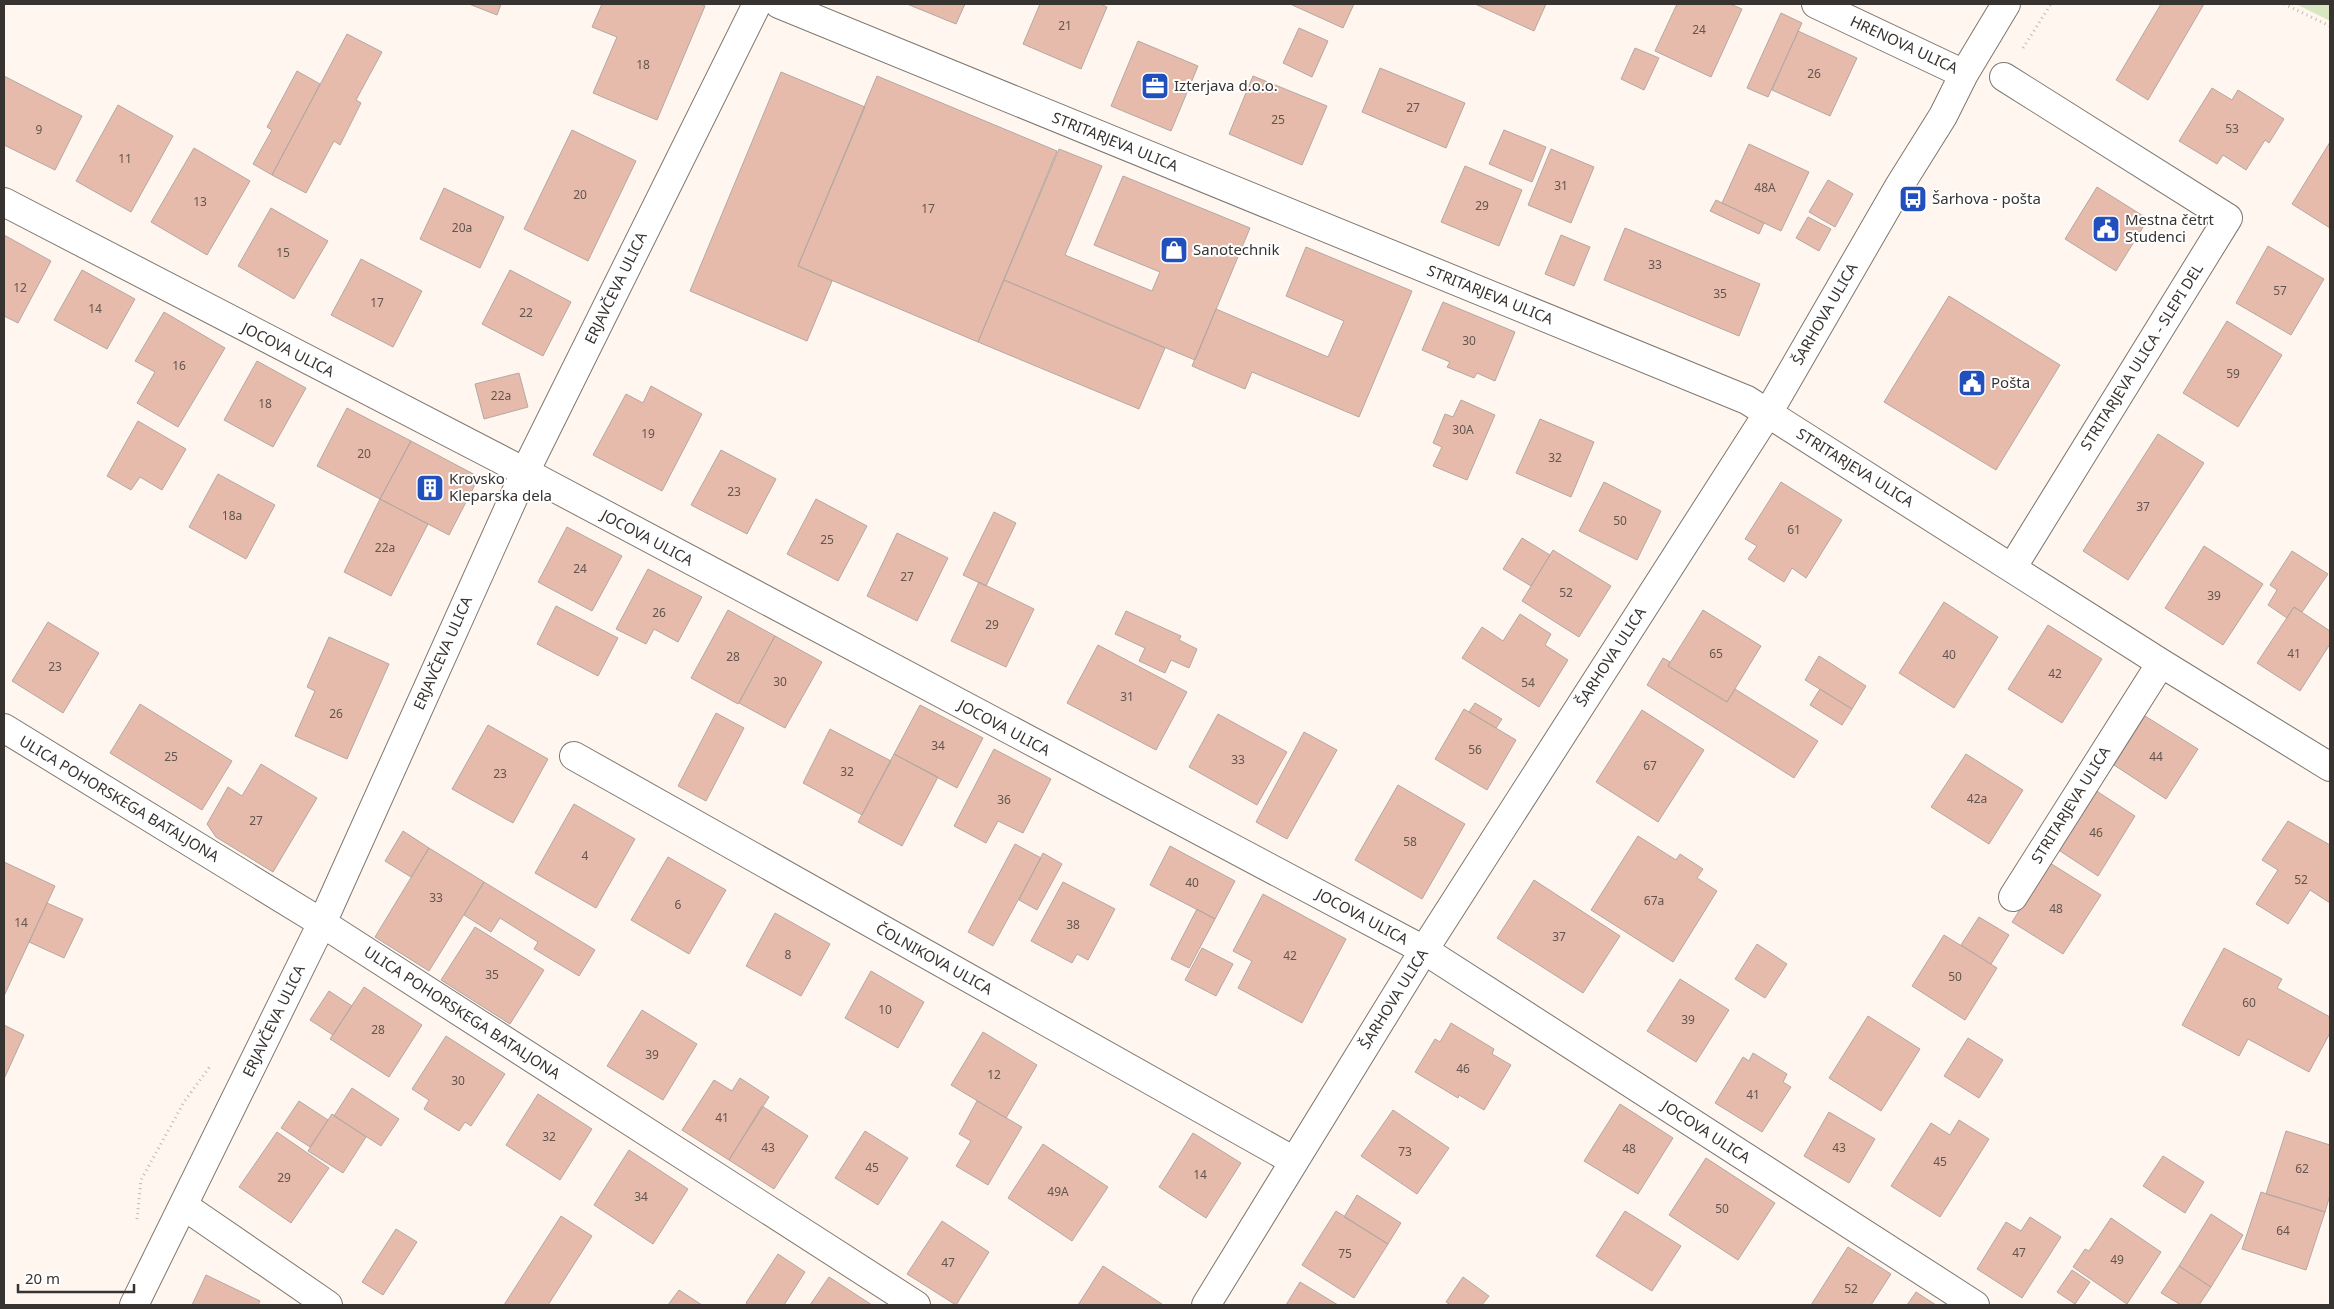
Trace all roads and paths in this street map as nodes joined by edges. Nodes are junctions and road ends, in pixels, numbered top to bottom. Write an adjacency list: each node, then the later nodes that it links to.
1 (757, 4): 11 (street, ERJAVČEVA ULICA)
2 (779, 4): 10 (street, STRITARJEVA ULICA)
3 (1816, 4): 7 (street, HRENOVA ULICA)
4 (2006, 4): 7 (street, ŠARHOVA ULICA)
5 (2284, 4): 6 (path)
6 (2330, 26)
7 (1964, 74): 10 (street, ŠARHOVA ULICA)
8 (2004, 78): 12 (street, STRITARJEVA ULICA - SLEPI DEL)
9 (4, 202): 11 (street, JOCOVA ULICA)
10 (1768, 412): 12 (street, STRITARJEVA ULICA); 19 (street, ŠARHOVA ULICA)
11 (525, 472): 18 (street, ERJAVČEVA ULICA); 19 (street, JOCOVA ULICA)
12 (2012, 568): 13 (street, STRITARJEVA ULICA)
13 (2161, 663): 16 (street, STRITARJEVA ULICA); 17 (street, STRITARJEVA ULICA)
14 (4, 728): 18 (street, ULICA POHORSKEGA BATALJONA)
15 (574, 756): 20 (street, ČOLNIKOVA ULICA)
16 (2330, 767)
17 (2013, 897)
18 (322, 923): 21 (street, ERJAVČEVA ULICA); 24 (street, ULICA POHORSKEGA BATALJONA)
19 (1424, 950): 20 (street, ŠARHOVA ULICA); 26 (street, JOCOVA ULICA)
20 (1294, 1162): 25 (street, ŠARHOVA ULICA)
21 (184, 1206): 22 (street, ERJAVČEVA ULICA); 23 (street)
22 (134, 1305)
23 (328, 1305)
24 (916, 1305)
25 (1206, 1305)
26 (1975, 1305)

